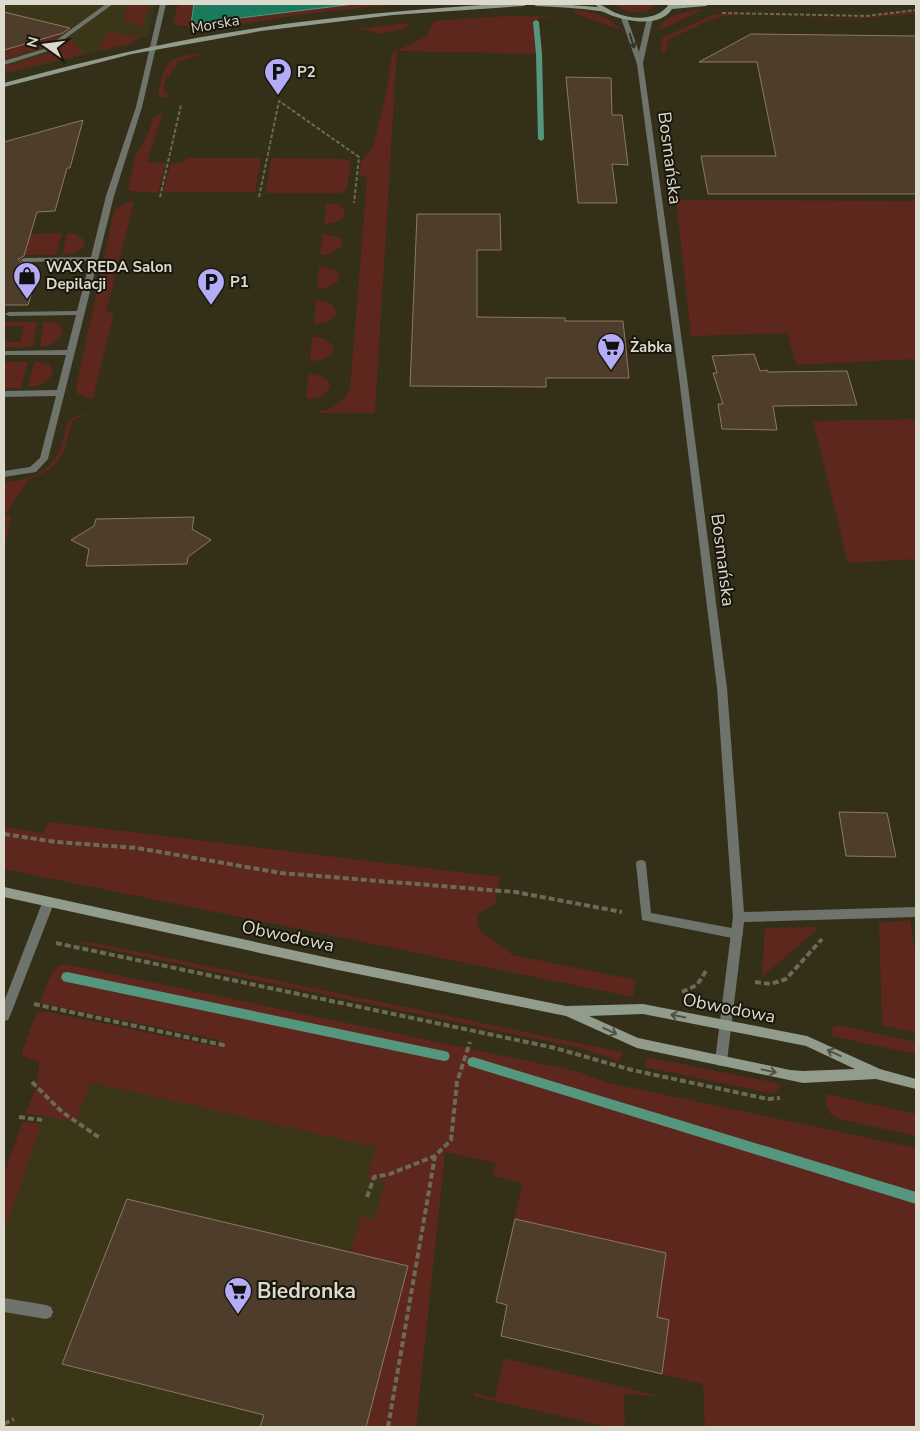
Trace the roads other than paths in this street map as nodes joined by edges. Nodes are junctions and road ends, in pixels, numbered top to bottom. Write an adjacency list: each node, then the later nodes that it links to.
1 (110, 4): 12 (street)
2 (163, 4): 11 (street)
3 (524, 4): 6 (main road, Morska)
4 (536, 4): 7 (main road)
5 (706, 4): 8 (main road)
6 (449, 6): 11 (main road, Morska)
7 (600, 6): 9 (main road)
8 (671, 6): 10 (main road)
9 (624, 18): 10 (main road); 13 (street, Bosmańska, one-way to 13)
10 (650, 18): 13 (street, Bosmańska)
11 (152, 49): 14 (main road, Morska); 15 (street)
12 (4, 63)
13 (640, 64): 28 (street, Bosmańska)
14 (5, 83)
15 (95, 259): 16 (street); 17 (street)
16 (24, 260)
17 (81, 313): 18 (street); 19 (street)
18 (9, 314)
19 (71, 352): 20 (street); 21 (street)
20 (4, 354)
21 (60, 393): 22 (street); 23 (street)
22 (4, 394)
23 (4, 474)
24 (641, 864): 29 (street)
25 (4, 892): 26 (main road, Obwodowa)
26 (48, 903): 30 (main road, Obwodowa); 31 (street)
27 (916, 912): 28 (street)
28 (739, 917): 29 (street, Bosmańska)
29 (738, 934): 32 (street, Bosmańska)
30 (566, 1010): 32 (main road, Obwodowa, one-way to 30); 33 (main road, Obwodowa, one-way to 33)
31 (4, 1016)
32 (726, 1025): 33 (street, Bosmańska); 34 (main road, Obwodowa, one-way to 32)
33 (721, 1061): 34 (main road, Obwodowa, one-way to 34)
34 (878, 1074): 35 (main road, Obwodowa)
35 (916, 1084)
36 (4, 1305): 37 (street)
37 (46, 1312)

